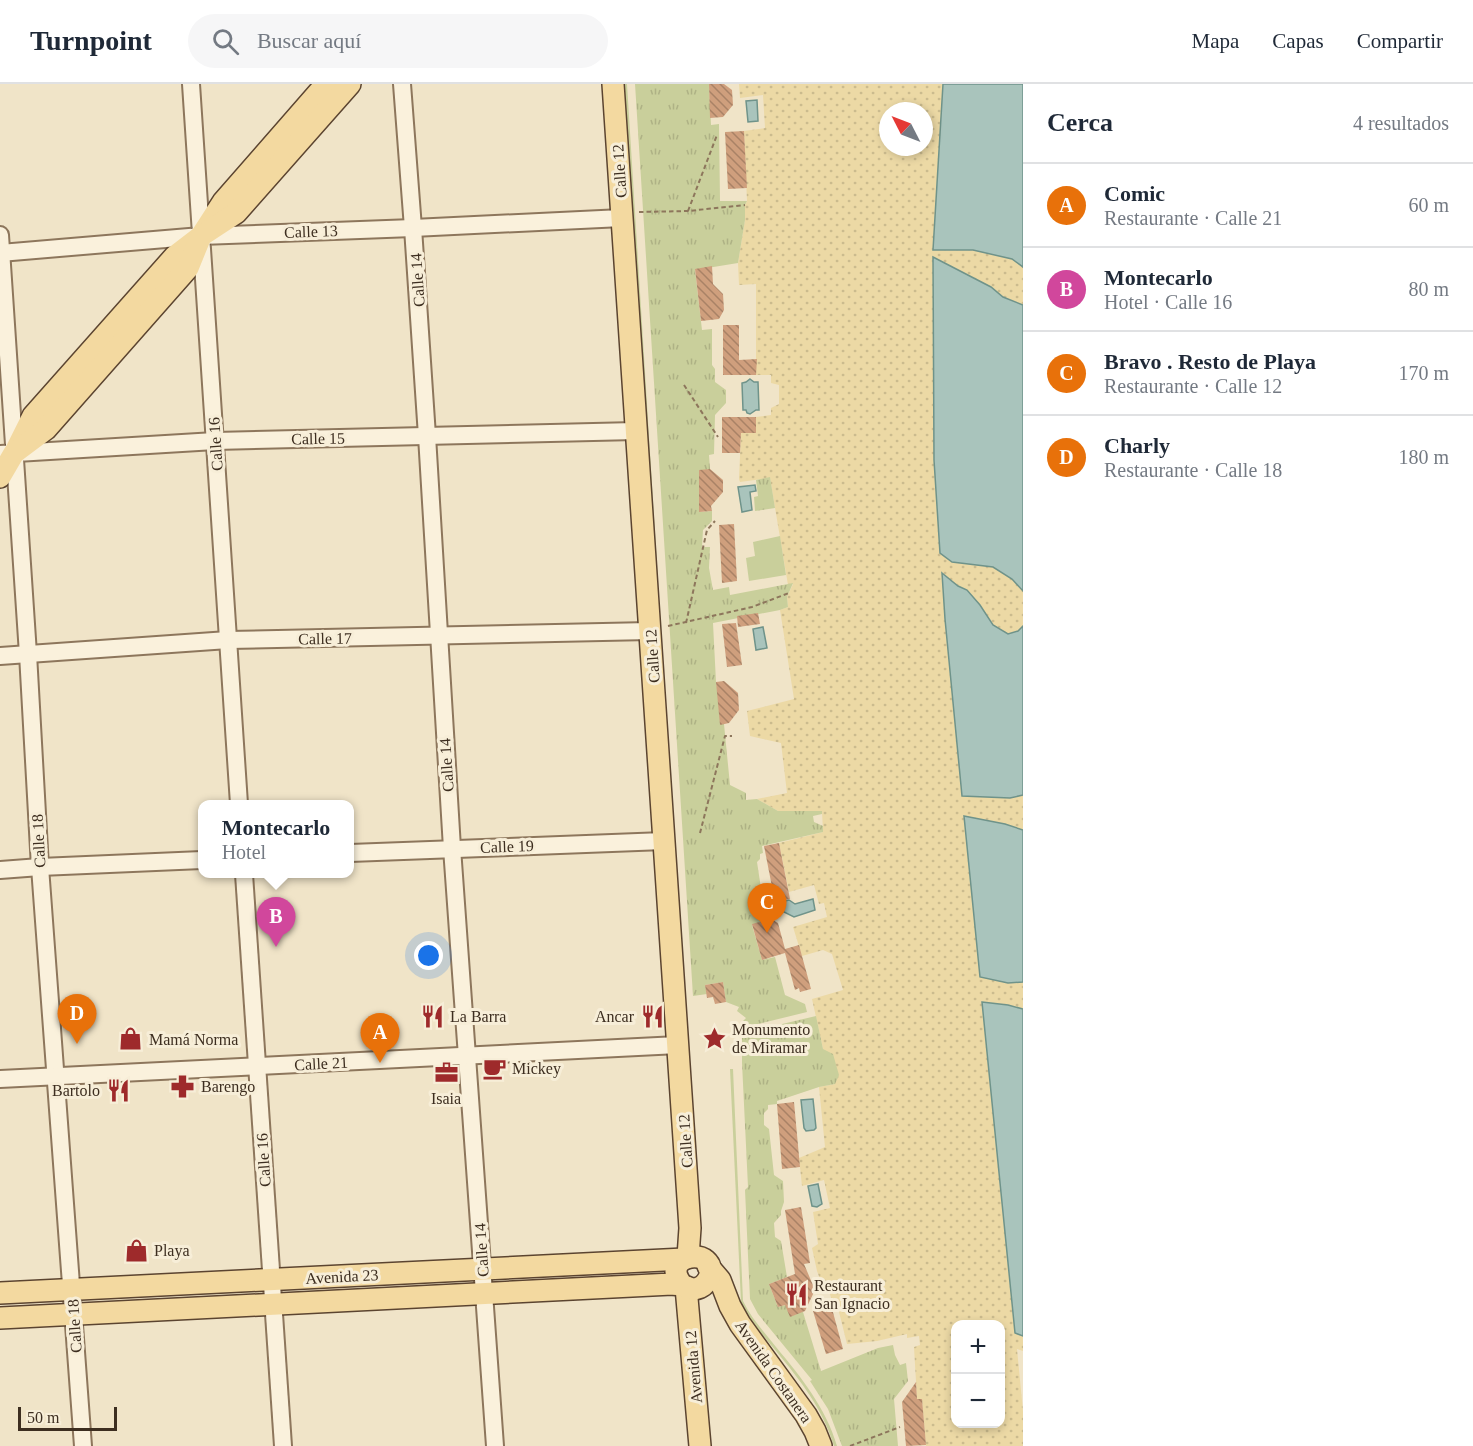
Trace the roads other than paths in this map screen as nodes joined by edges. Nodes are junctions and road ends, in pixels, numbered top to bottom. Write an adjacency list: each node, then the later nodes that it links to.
1 (191, 84): 9 (street, Calle 16)
2 (326, 84): 9 (main road)
3 (350, 84): 9 (main road)
4 (402, 84): 7 (street, Calle 14)
5 (613, 84): 6 (main road, Calle 12)
6 (630, 215): 7 (street, Calle 13); 11 (main road, Calle 12)
7 (413, 228): 9 (street, Calle 13); 12 (street, Calle 14)
8 (0, 235): 10 (street, Calle 18)
9 (201, 236): 10 (street, Calle 13); 13 (street, Calle 16); 14 (main road)
10 (1, 253): 14 (street, Calle 18)
11 (636, 431): 12 (street, Calle 15); 16 (main road, Calle 12)
12 (427, 436): 13 (street, Calle 15); 17 (street, Calle 14)
13 (215, 441): 14 (street, Calle 15); 18 (street, Calle 16)
14 (5, 457): 15 (main road); 19 (street, Calle 18)
15 (0, 477)
16 (658, 629): 17 (street, Calle 17); 22 (main road, Calle 12)
17 (438, 636): 18 (street, Calle 17); 23 (street, Calle 14)
18 (228, 640): 19 (street, Calle 17); 21 (street, Calle 16)
19 (28, 654): 20 (street, Calle 17); 26 (street, Calle 18)
20 (0, 656)
21 (239, 800)
22 (664, 841): 23 (street, Calle 19); 29 (main road, Calle 12)
23 (452, 848): 24 (street, Calle 19); 30 (street, Calle 14)
24 (354, 853)
25 (198, 860): 26 (street)
26 (40, 867): 27 (street); 32 (street, Calle 18)
27 (0, 870)
28 (244, 878): 31 (street, Calle 16)
29 (678, 1045): 30 (street, Calle 21); 34 (main road, Calle 12)
30 (467, 1055): 31 (street, Calle 21); 35 (street, Calle 14)
31 (257, 1066): 32 (street, Calle 21); 36 (street, Calle 16)
32 (55, 1076): 33 (street, Calle 21); 38 (street, Calle 18)
33 (0, 1079)
34 (696, 1260): 35 (main road, Avenida 23); 37 (main road); 37 (main road); 44 (main road, Avenida Costanera)
35 (482, 1269): 36 (main road, Avenida 23); 40 (street, Calle 14)
36 (271, 1280): 38 (main road, Avenida 23); 41 (street, Calle 16)
37 (684, 1286): 40 (main road, Avenida 23); 48 (main road, Avenida 12)
38 (71, 1289): 39 (main road, Avenida 23); 42 (street, Calle 18)
39 (0, 1293)
40 (484, 1294): 41 (main road, Avenida 23); 47 (street, Calle 14)
41 (273, 1305): 42 (main road, Avenida 23); 46 (street, Calle 16)
42 (73, 1314): 43 (main road, Avenida 23); 45 (street, Calle 18)
43 (0, 1318)
44 (816, 1441)
45 (83, 1446)
46 (283, 1446)
47 (495, 1446)
48 (700, 1446)

